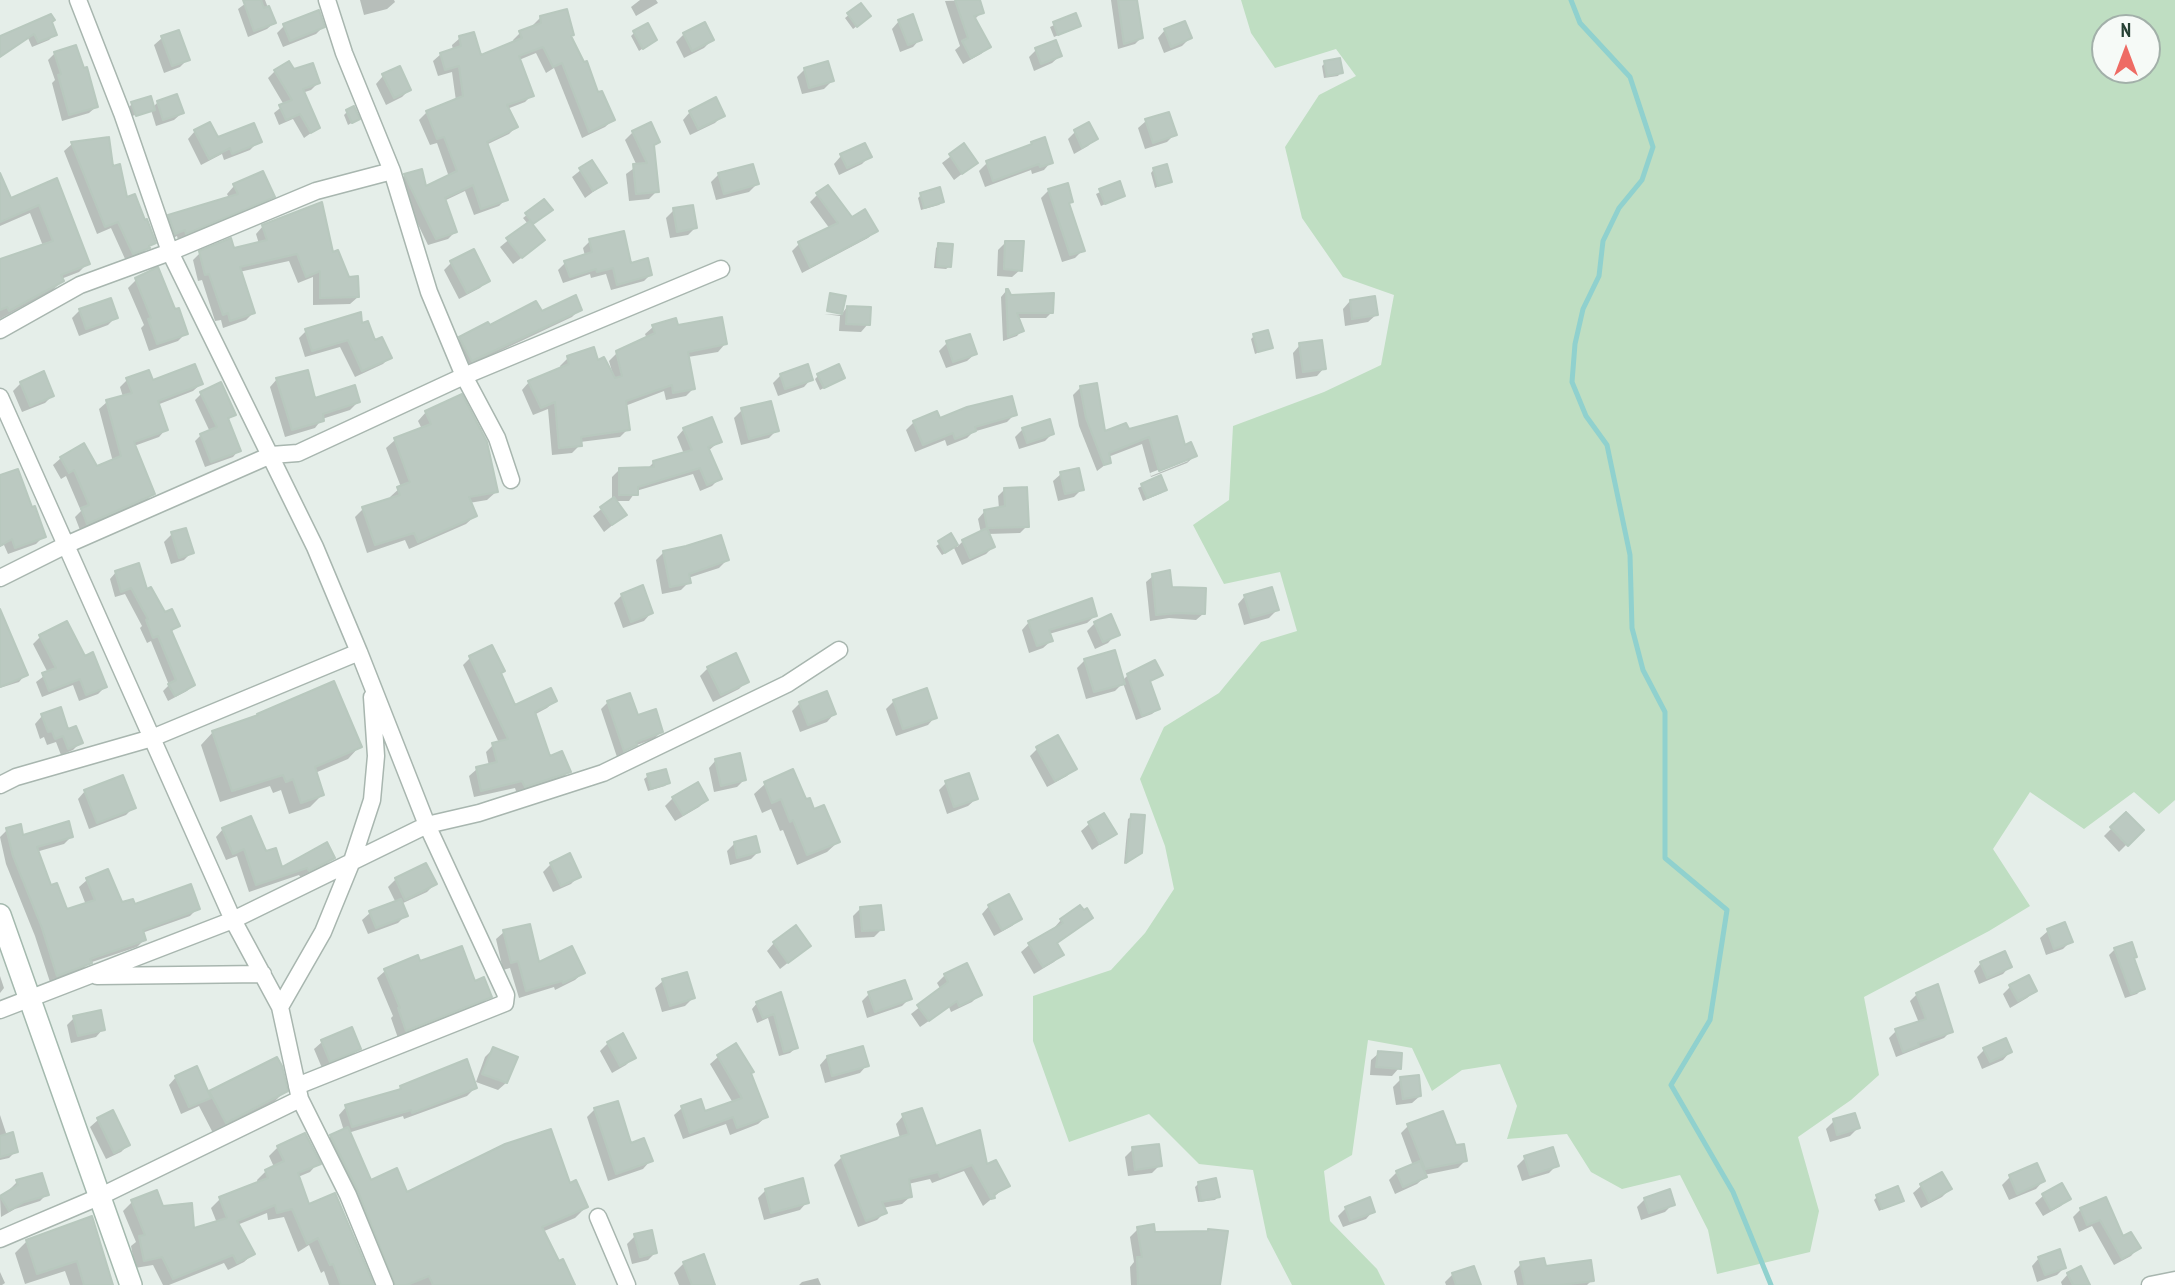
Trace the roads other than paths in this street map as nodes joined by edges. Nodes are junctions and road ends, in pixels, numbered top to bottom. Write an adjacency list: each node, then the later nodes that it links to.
1 (78, 0): 4 (street)
2 (327, 0): 3 (street)
3 (392, 171): 4 (street); 7 (street)
4 (170, 252): 6 (street); 9 (street)
5 (721, 269): 7 (street)
6 (0, 330)
7 (464, 376): 9 (street); 10 (street)
8 (0, 397): 11 (street)
9 (271, 454): 11 (street); 14 (street)
10 (511, 480)
11 (66, 545): 12 (street); 16 (street)
12 (0, 578)
13 (839, 650): 18 (street)
14 (359, 652): 15 (street); 16 (street)
15 (371, 682): 18 (street); 19 (street)
16 (152, 738): 17 (street); 21 (street)
17 (0, 785)
18 (427, 825): 19 (street); 27 (street)
19 (352, 861): 21 (street); 25 (street)
20 (0, 915): 24 (street)
21 (233, 919): 22 (street); 23 (street)
22 (263, 974): 23 (street); 25 (street)
23 (84, 976): 24 (street)
24 (30, 997): 26 (street); 28 (street)
25 (280, 1007): 27 (street)
26 (0, 1010)
27 (298, 1093): 28 (street); 33 (street)
28 (101, 1196): 30 (street); 32 (street)
29 (598, 1217): 34 (street)
30 (0, 1239)
31 (2175, 1280): 35 (street)
32 (131, 1285)
33 (385, 1285)
34 (627, 1285)
35 (2150, 1285)

